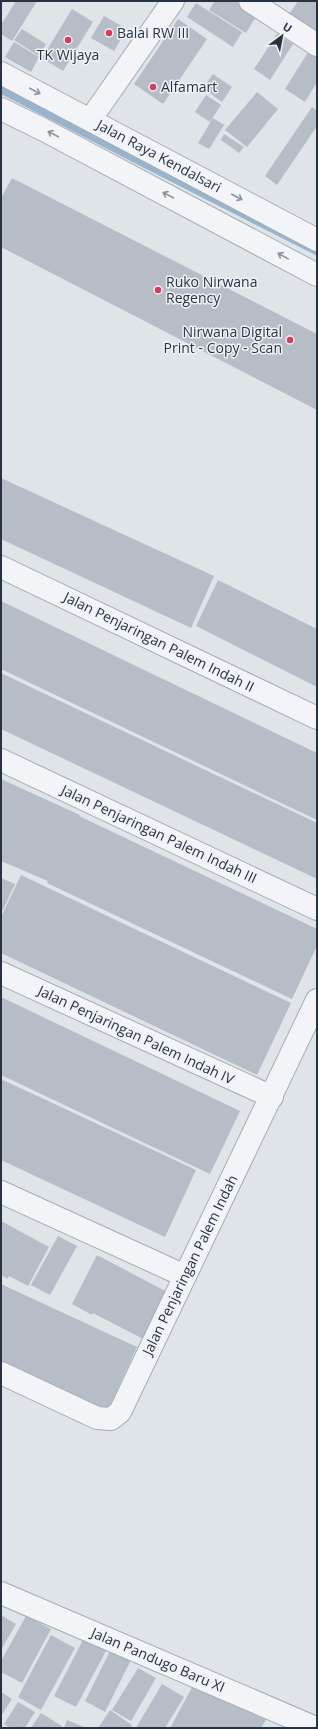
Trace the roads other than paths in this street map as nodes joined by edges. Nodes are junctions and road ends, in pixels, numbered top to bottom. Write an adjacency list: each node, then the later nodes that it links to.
1 (173, 1): 6 (street)
2 (250, 1): 3 (street)
3 (317, 45)
4 (1, 73): 6 (street, Jalan Raya Kendalsari, one-way to 6)
5 (1, 109): 8 (street, one-way to 5)
6 (90, 120): 7 (street, Jalan Raya Kendalsari, one-way to 7)
7 (317, 240)
8 (317, 275)
9 (1, 567): 10 (street, Jalan Penjaringan Palem Indah II)
10 (317, 718)
11 (1, 760): 12 (street, Jalan Penjaringan Palem Indah III)
12 (317, 909)
13 (1, 973): 15 (street, Jalan Penjaringan Palem Indah IV)
14 (317, 1000): 15 (street, Jalan Penjaringan Palem Indah)
15 (272, 1097): 17 (street, Jalan Penjaringan Palem Indah)
16 (1, 1192): 17 (street)
17 (185, 1276): 18 (street, Jalan Penjaringan Palem Indah)
18 (1, 1373)
19 (1, 1593): 20 (street, Jalan Pandugo Baru XI)
20 (316, 1728)

